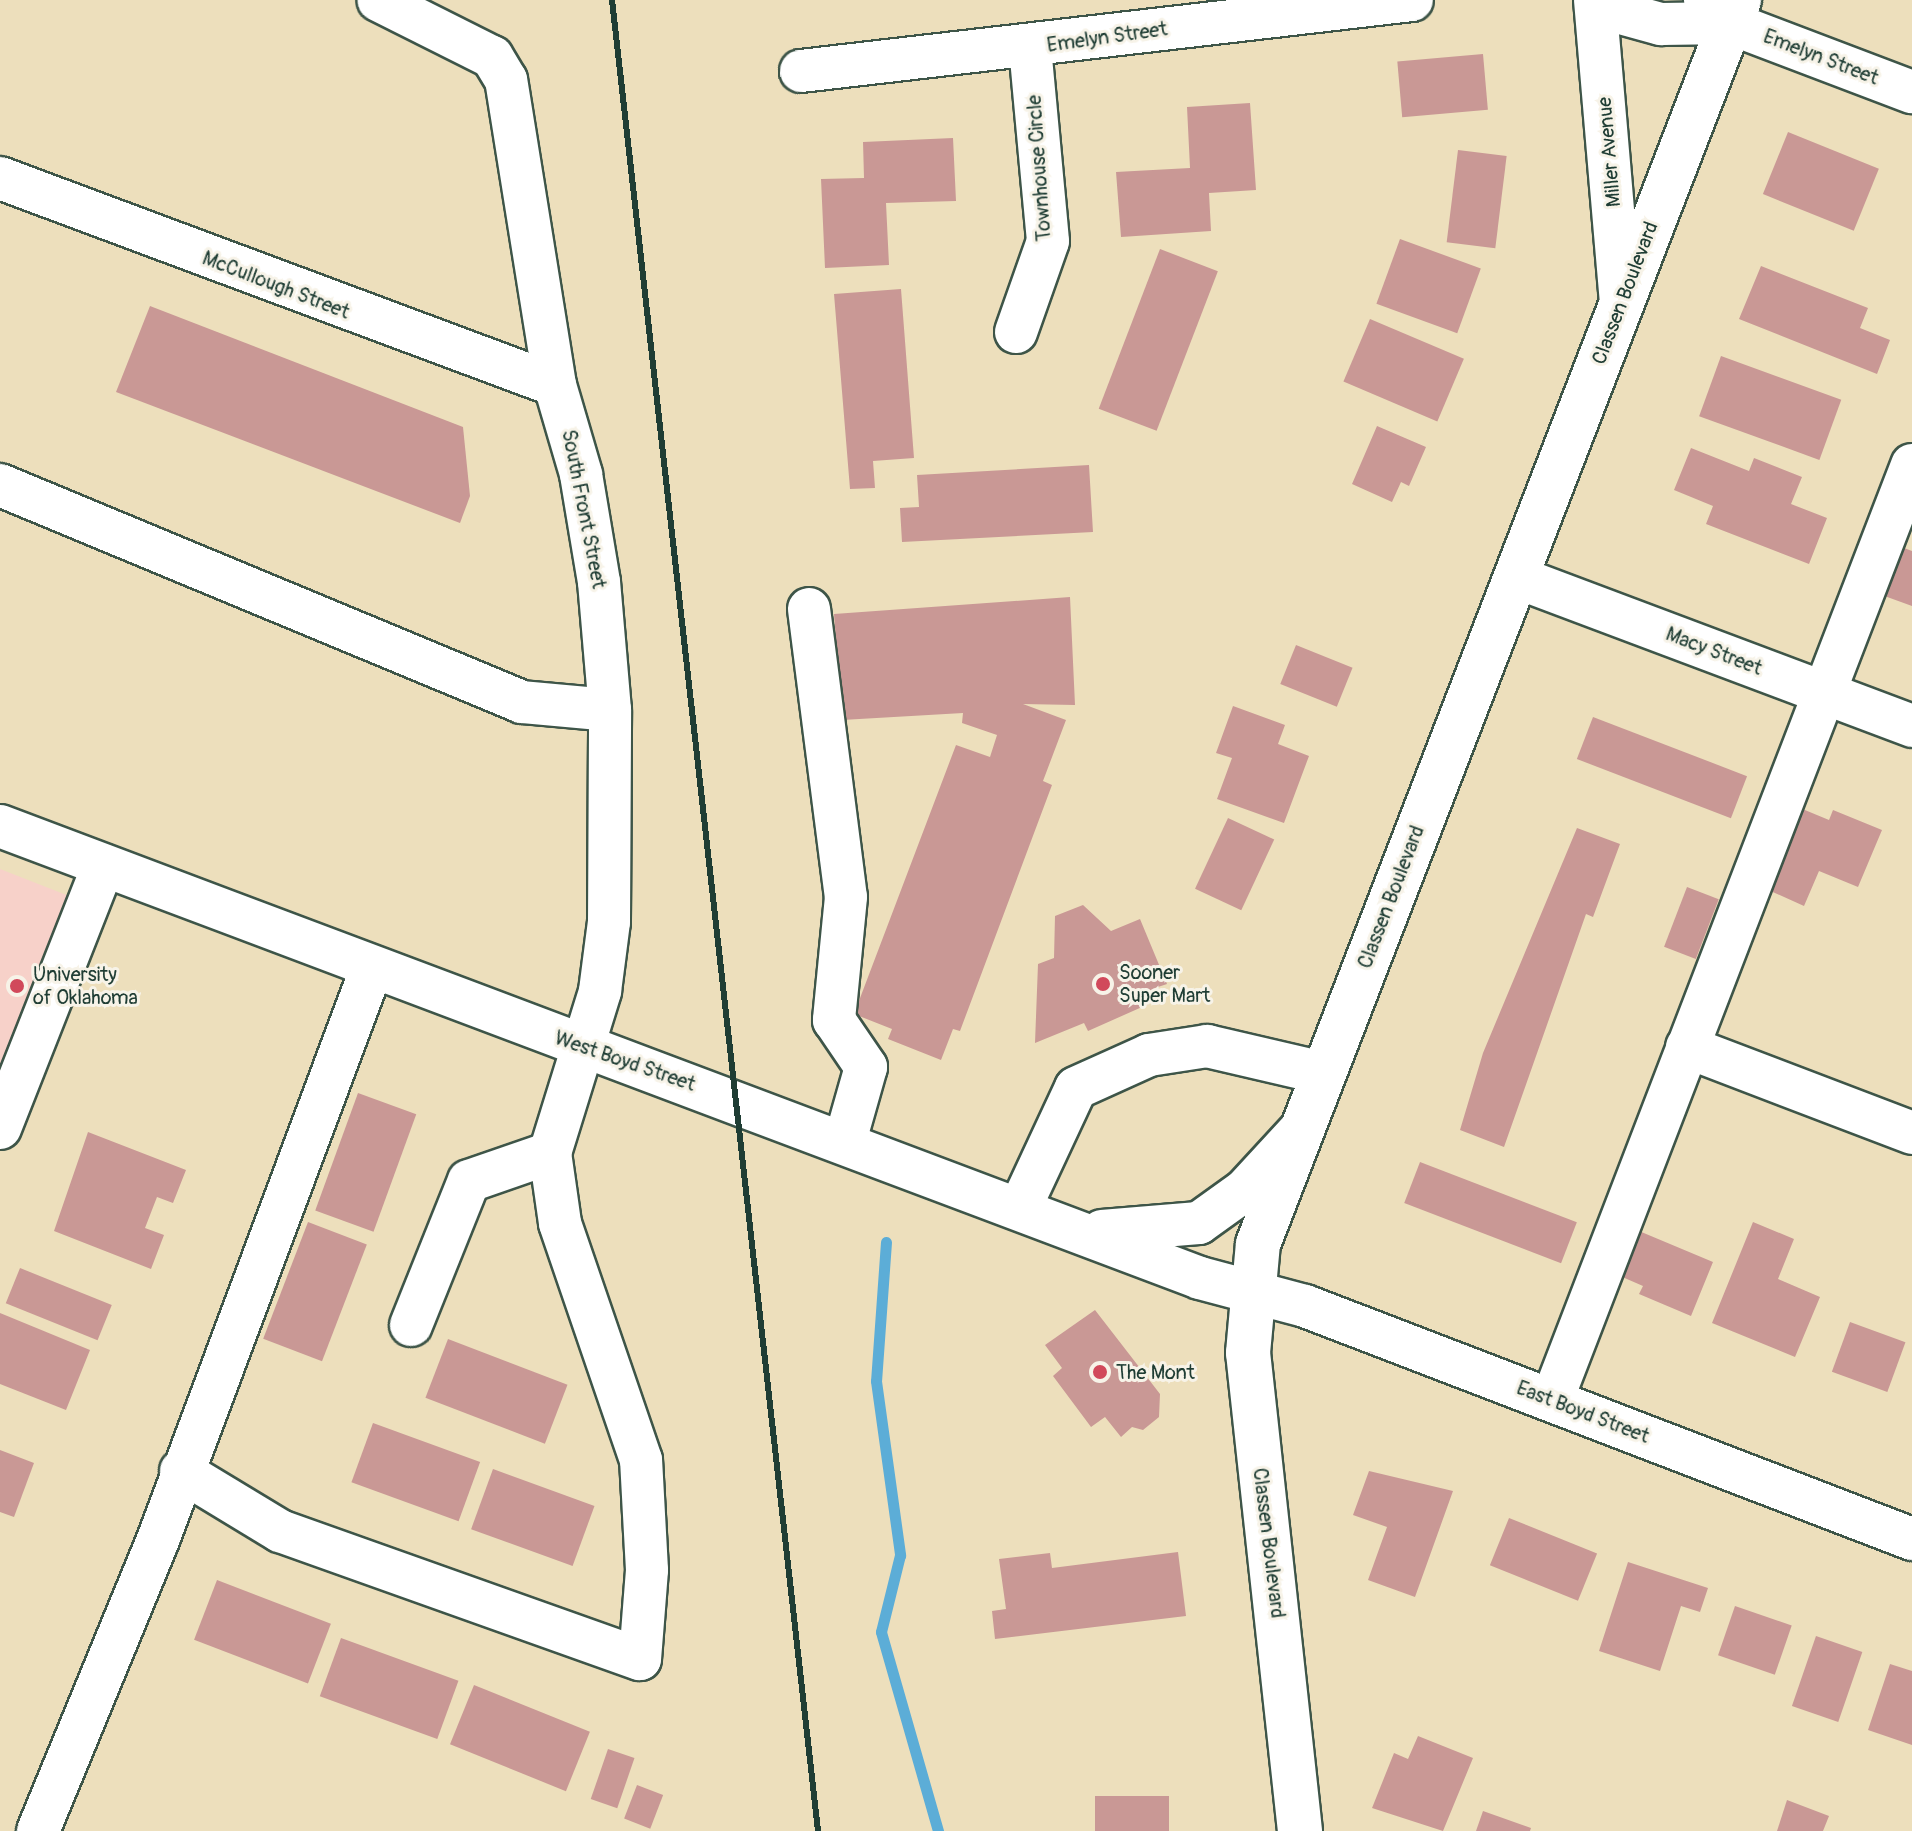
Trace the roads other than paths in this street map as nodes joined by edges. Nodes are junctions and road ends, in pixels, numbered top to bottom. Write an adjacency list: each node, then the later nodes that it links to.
1 (378, 0): 13 (street, South Front Street)
2 (1412, 0): 5 (street, Emelyn Street)
3 (1595, 0): 11 (street, Miller Avenue)
4 (1607, 0): 6 (street, Emelyn Street)
5 (1281, 7): 7 (street, Emelyn Street)
6 (1725, 8): 9 (street, Emelyn Street); 11 (main road, Classen Boulevard)
7 (1030, 48): 8 (street, Emelyn Street); 12 (street, Townhouse Circle)
8 (801, 71)
9 (1912, 92)
10 (0, 178): 13 (street, McCullough Street)
11 (1621, 304): 16 (main road, Classen Boulevard)
12 (1016, 332)
13 (555, 385): 19 (street, South Front Street)
14 (1912, 465): 18 (street)
15 (0, 485): 19 (street)
16 (1516, 577): 18 (street, Macy Street); 26 (main road, Classen Boulevard)
17 (809, 609): 30 (street)
18 (1822, 692): 20 (street, Macy Street); 25 (street)
19 (610, 710): 24 (street, South Front Street)
20 (1912, 726)
21 (0, 826): 22 (street, West Boyd Street)
22 (103, 866): 23 (street, West Boyd Street); 28 (street)
23 (371, 970): 24 (street, West Boyd Street); 37 (street)
24 (580, 1045): 30 (street, West Boyd Street); 31 (street, South Front Street)
25 (1687, 1047): 29 (street); 36 (street)
26 (1323, 1073): 27 (main road, Classen Boulevard); 32 (street)
27 (1304, 1125): 33 (street); 34 (main road, Classen Boulevard)
28 (0, 1128)
29 (1912, 1133)
30 (845, 1141): 32 (street, West Boyd Street)
31 (550, 1153): 35 (street); 37 (street)
32 (1020, 1208): 33 (street, West Boyd Street)
33 (1076, 1229): 34 (street, West Boyd Street)
34 (1251, 1292): 36 (street, East Boyd Street); 40 (main road, Classen Boulevard)
35 (411, 1325)
36 (1552, 1400): 38 (street, East Boyd Street)
37 (181, 1471): 39 (street)
38 (1912, 1539)
39 (38, 1831)
40 (1300, 1831)

